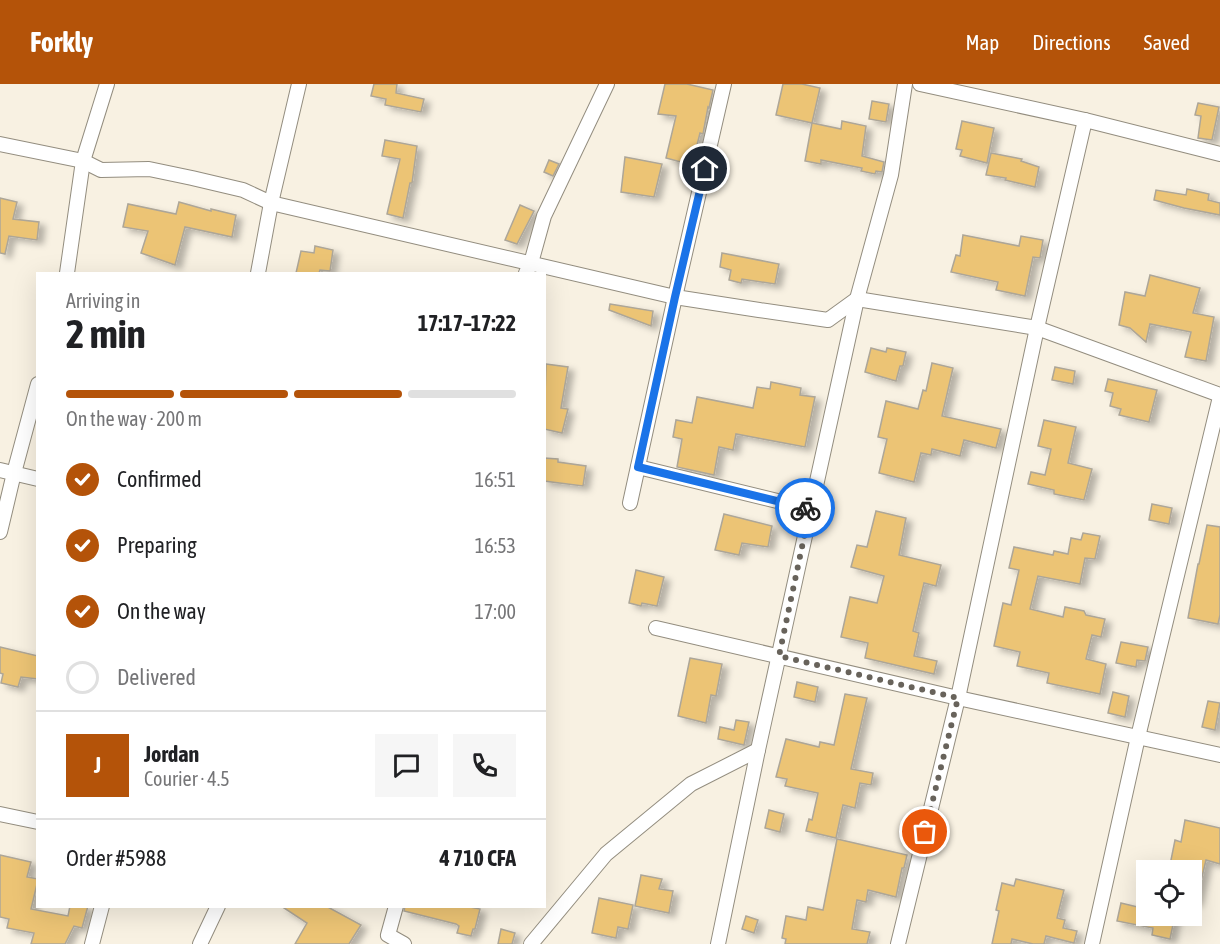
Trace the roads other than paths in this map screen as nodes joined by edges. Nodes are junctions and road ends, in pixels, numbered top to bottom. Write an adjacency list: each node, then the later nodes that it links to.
1 (107, 84): 10 (street)
2 (299, 84): 11 (street)
3 (608, 84): 12 (street)
4 (724, 84): 15 (street)
5 (905, 84): 16 (street)
6 (920, 84): 7 (street)
7 (1085, 120): 9 (street); 17 (street)
8 (0, 144): 10 (street)
9 (1220, 154)
10 (83, 161): 11 (street); 13 (street)
11 (272, 203): 12 (street); 14 (street)
12 (528, 268): 15 (street)
13 (67, 272)
14 (258, 272)
15 (675, 297): 16 (street); 20 (street)
16 (856, 299): 17 (street); 24 (street)
17 (1037, 328): 19 (street); 28 (street)
18 (36, 390): 21 (street)
19 (1220, 396): 29 (street)
20 (638, 467): 23 (street); 24 (street)
21 (7, 472): 22 (street); 25 (street)
22 (36, 479)
23 (630, 503)
24 (810, 509): 27 (street)
25 (0, 532)
26 (656, 628): 27 (street)
27 (779, 656): 28 (street); 30 (street)
28 (958, 698): 29 (street); 42 (street)
29 (1138, 736): 31 (street); 43 (street)
30 (758, 750): 40 (street); 41 (street)
31 (1220, 755)
32 (0, 814): 33 (street)
33 (36, 822)
34 (101, 908): 37 (street)
35 (217, 908): 38 (street)
36 (395, 908): 39 (street)
37 (92, 944)
38 (200, 944)
39 (404, 944)
40 (531, 944)
41 (718, 944)
42 (898, 944)
43 (1092, 944)

